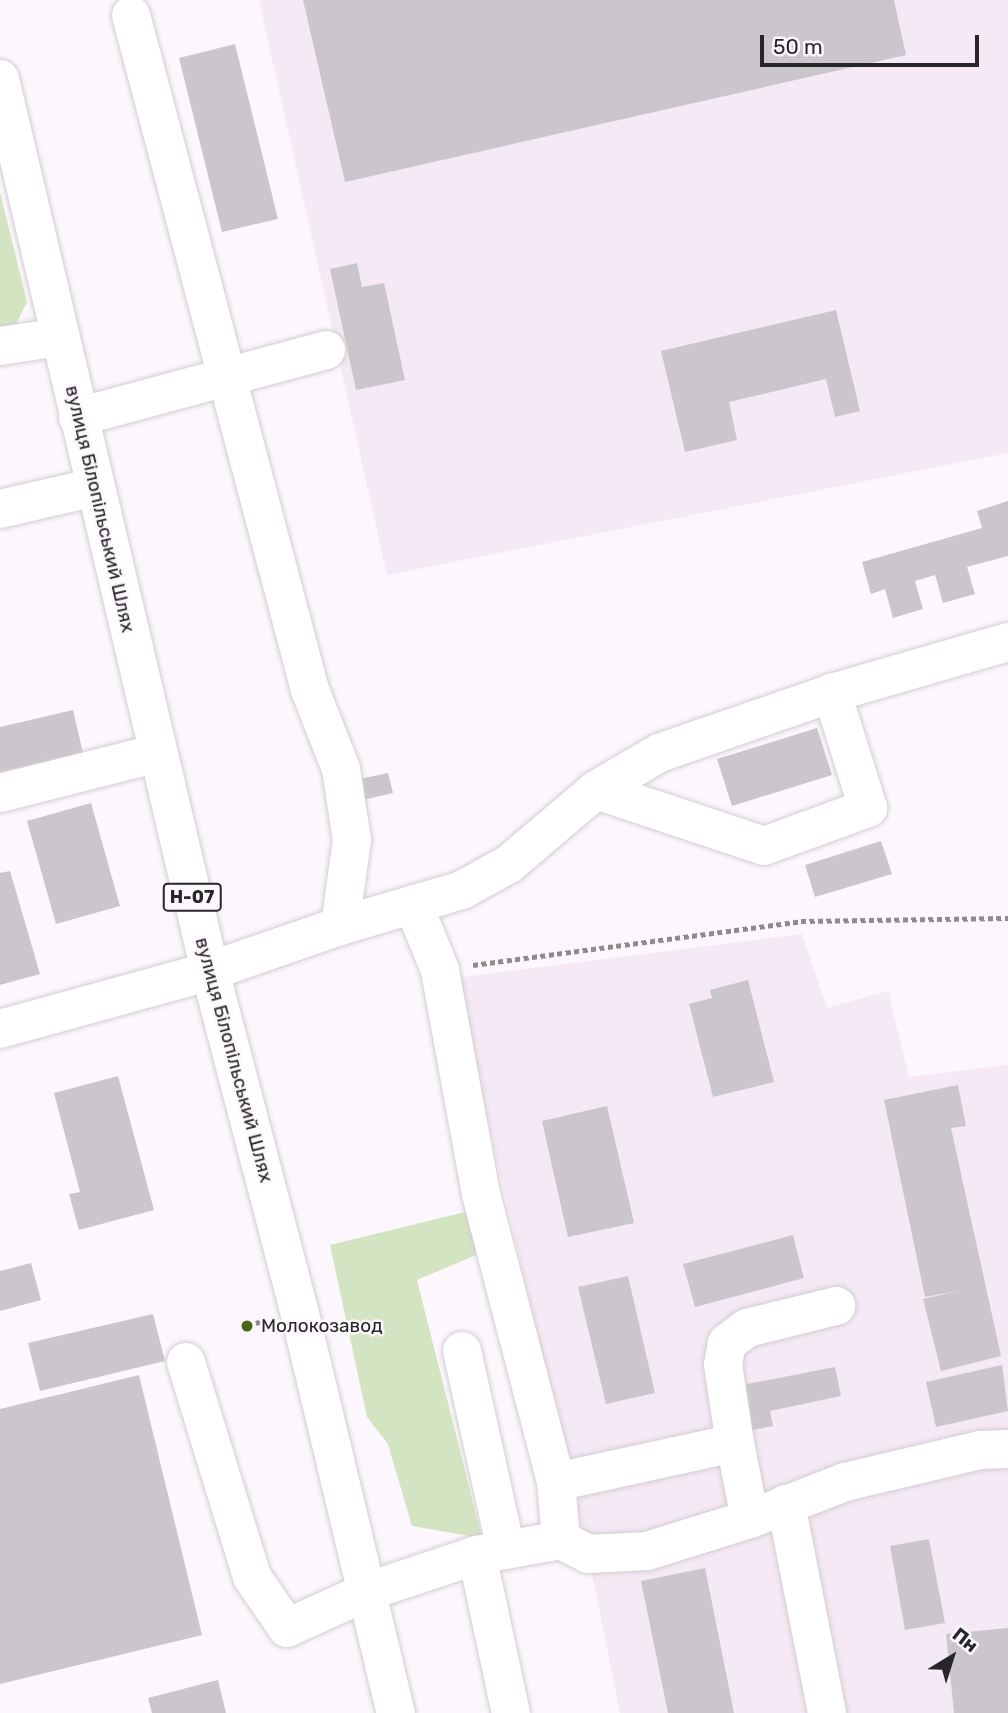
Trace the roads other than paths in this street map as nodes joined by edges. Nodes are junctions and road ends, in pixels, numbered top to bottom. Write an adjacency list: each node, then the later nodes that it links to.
1 (131, 15): 7 (main road)
2 (0, 79): 3 (main road, вулиця Білопільський Шлях / Н-07)
3 (4, 121): 4 (main road, вулиця Білопільський Шлях / Н-07)
4 (59, 337): 5 (main road); 8 (main road, вулиця Білопільський Шлях / Н-07)
5 (0, 346)
6 (326, 350): 7 (main road)
7 (229, 378): 8 (main road); 17 (main road)
8 (78, 417): 9 (main road, вулиця Білопільський Шлях / Н-07)
9 (95, 487): 10 (main road); 13 (main road, вулиця Білопільський Шлях / Н-07)
10 (0, 509)
11 (1008, 642): 12 (main road)
12 (832, 693): 14 (main road); 14 (main road)
13 (158, 753): 15 (main road); 18 (main road, вулиця Білопільський Шлях / Н-07)
14 (596, 790): 16 (main road)
15 (0, 793)
16 (413, 904): 17 (main road); 25 (main road)
17 (340, 926): 18 (main road)
18 (210, 971): 19 (main road); 30 (main road, вулиця Білопільський Шлях / Н-07)
19 (0, 1029)
20 (836, 1306): 23 (main road)
21 (462, 1351): 29 (main road)
22 (186, 1362): 30 (main road)
23 (735, 1443): 25 (main road); 27 (main road)
24 (1008, 1449): 26 (main road)
25 (556, 1482): 28 (main road)
26 (786, 1504): 27 (main road); 33 (main road)
27 (750, 1519): 28 (main road)
28 (561, 1540): 29 (main road)
29 (491, 1553): 30 (main road); 32 (main road)
30 (366, 1592): 31 (main road, вулиця Білопільський Шлях / Н-07)
31 (396, 1713)
32 (512, 1713)
33 (827, 1713)

